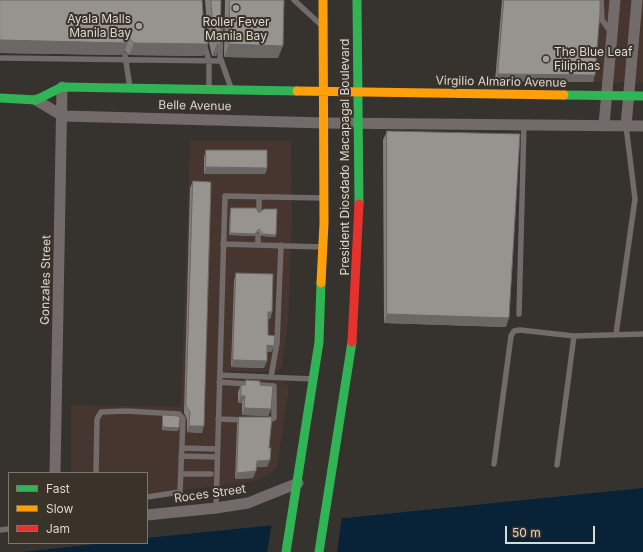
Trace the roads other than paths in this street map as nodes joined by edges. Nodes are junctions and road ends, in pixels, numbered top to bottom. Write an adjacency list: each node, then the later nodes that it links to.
1 (294, 0): 8 (lane)
2 (323, 0): 8 (main road, President Diosdado Macapagal Boulevard)
3 (357, 0): 20 (main road, President Diosdado Macapagal Boulevard)
4 (601, 0): 9 (lane)
5 (615, 0): 9 (street)
6 (637, 0): 22 (street)
7 (221, 14): 14 (lane)
8 (324, 27): 19 (main road, President Diosdado Macapagal Boulevard)
9 (612, 33): 21 (street)
10 (204, 39): 13 (lane)
11 (0, 58): 12 (lane)
12 (126, 58): 13 (lane); 16 (lane)
13 (209, 61): 14 (lane); 17 (lane)
14 (222, 61): 18 (lane)
15 (62, 87): 16 (main road, Belle Avenue); 25 (main road, Belle Avenue); 26 (street, Gonzales Street)
16 (130, 88): 17 (main road, Belle Avenue)
17 (209, 90): 18 (main road, Belle Avenue)
18 (232, 90): 19 (main road, Belle Avenue)
19 (324, 92): 20 (main road, Belle Avenue); 27 (main road, President Diosdado Macapagal Boulevard)
20 (358, 93): 21 (main road, Virgilio Almario Avenue); 28 (main road, President Diosdado Macapagal Boulevard)
21 (607, 96): 22 (main road, Virgilio Almario Avenue); 30 (street)
22 (628, 96): 23 (main road, Virgilio Almario Avenue); 31 (street)
23 (643, 96)
24 (0, 98): 25 (main road, Belle Avenue)
25 (36, 100): 26 (street, Belle Avenue)
26 (63, 116): 27 (street, Belle Avenue); 56 (street, Gonzales Street)
27 (325, 123): 28 (street, Belle Avenue); 34 (main road, President Diosdado Macapagal Boulevard)
28 (358, 123): 29 (street); 65 (main road, President Diosdado Macapagal Boulevard)
29 (524, 124): 30 (street); 41 (lane)
30 (604, 125): 31 (street)
31 (626, 126): 32 (street); 42 (lane)
32 (643, 126)
33 (259, 197): 34 (lane); 35 (lane); 37 (lane)
34 (324, 198): 40 (main road, President Diosdado Macapagal Boulevard)
35 (259, 211)
36 (258, 236): 38 (lane)
37 (223, 244): 38 (lane); 45 (lane)
38 (258, 245): 39 (lane)
39 (281, 245): 40 (lane); 46 (lane)
40 (322, 246): 47 (main road, President Diosdado Macapagal Boulevard)
41 (519, 314)
42 (616, 334): 43 (lane); 44 (lane)
43 (643, 334)
44 (574, 336): 54 (lane); 55 (lane)
45 (220, 375): 46 (lane); 48 (lane)
46 (272, 377): 47 (lane)
47 (314, 379): 60 (main road, President Diosdado Macapagal Boulevard)
48 (219, 382): 49 (lane); 49 (lane)
49 (218, 419): 51 (lane)
50 (182, 448): 51 (lane); 52 (lane); 57 (lane)
51 (217, 449): 53 (lane)
52 (181, 456): 53 (lane); 58 (lane)
53 (217, 456): 62 (lane)
54 (494, 464)
55 (557, 465)
56 (55, 472)
57 (96, 472)
58 (181, 474): 59 (lane); 61 (lane)
59 (211, 474)
60 (298, 483): 62 (street, Roces Street); 64 (main road, President Diosdado Macapagal Boulevard)
61 (148, 497)
62 (216, 508): 63 (street, Roces Street)
63 (148, 515)
64 (286, 552)
65 (319, 552)

